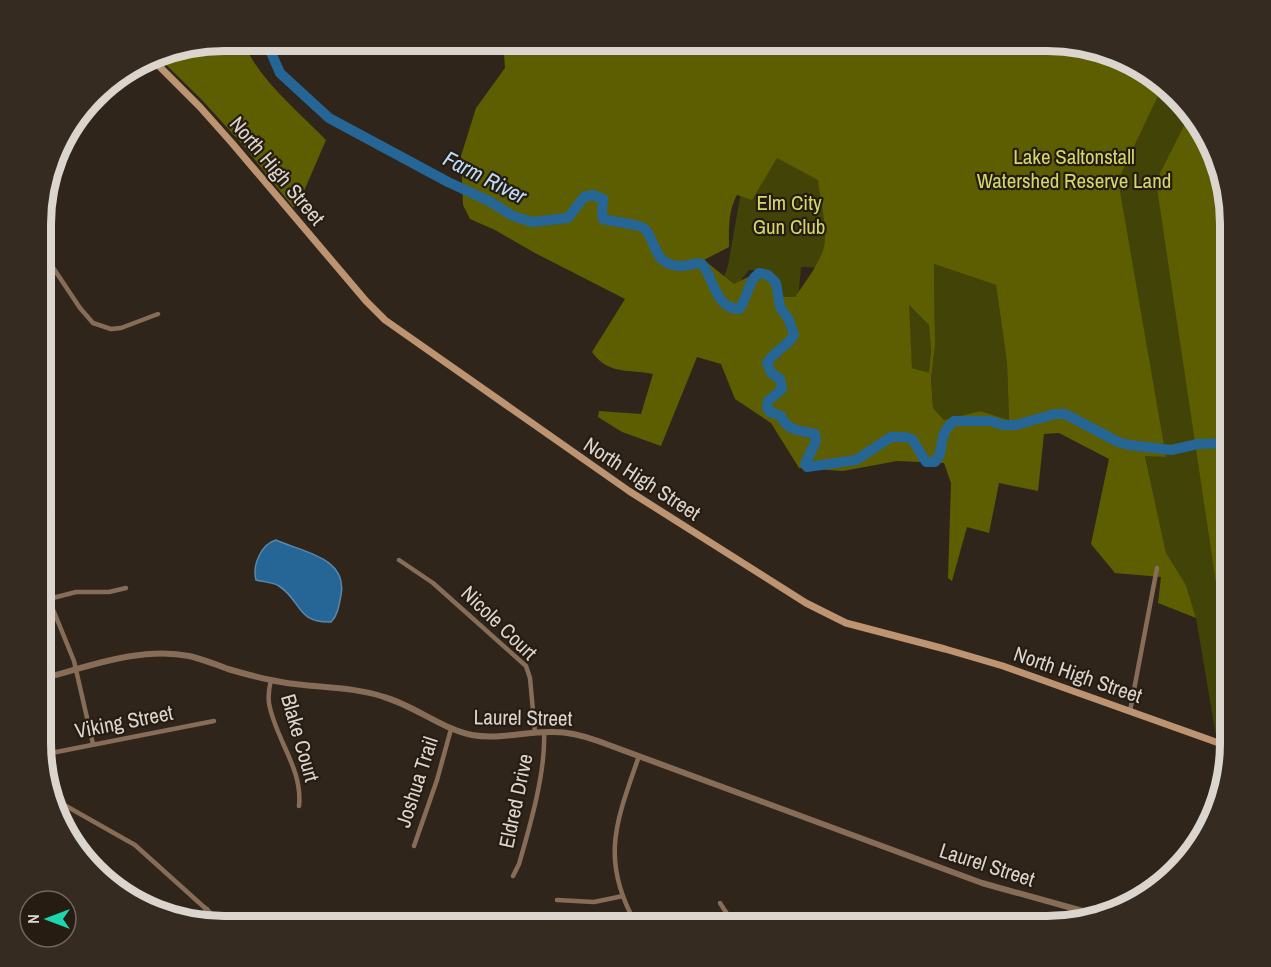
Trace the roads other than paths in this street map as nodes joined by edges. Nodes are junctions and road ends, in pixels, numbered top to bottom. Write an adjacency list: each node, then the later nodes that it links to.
1 (157, 64): 12 (main road, North High Street)
2 (51, 264): 3 (street)
3 (158, 314)
4 (399, 560): 16 (street, Nicole Court)
5 (1157, 568): 12 (street)
6 (126, 588): 7 (street)
7 (51, 598)
8 (51, 604): 9 (street)
9 (76, 670): 10 (street, Laurel Street); 11 (street, Laurel Street); 18 (street)
10 (51, 676)
11 (271, 680): 14 (street, Laurel Street); 22 (street, Blake Court)
12 (1130, 711): 17 (main road, North High Street)
13 (213, 721): 18 (street, Viking Street)
14 (451, 729): 16 (street, Laurel Street); 23 (street, Joshua Trail)
15 (544, 732): 16 (street, Laurel Street); 20 (street, Laurel Street); 24 (street, Eldred Drive)
16 (535, 733)
17 (1220, 743)
18 (93, 744): 19 (street, Viking Street)
19 (51, 753)
20 (639, 756): 25 (street); 29 (street, Laurel Street)
21 (62, 803): 28 (street)
22 (299, 806)
23 (414, 846)
24 (513, 876)
25 (622, 896): 26 (street); 32 (street)
26 (557, 900)
27 (720, 903): 33 (street)
28 (207, 909): 30 (street); 31 (street)
29 (1086, 912)
30 (202, 915)
31 (214, 916)
32 (632, 916)
33 (728, 916)

